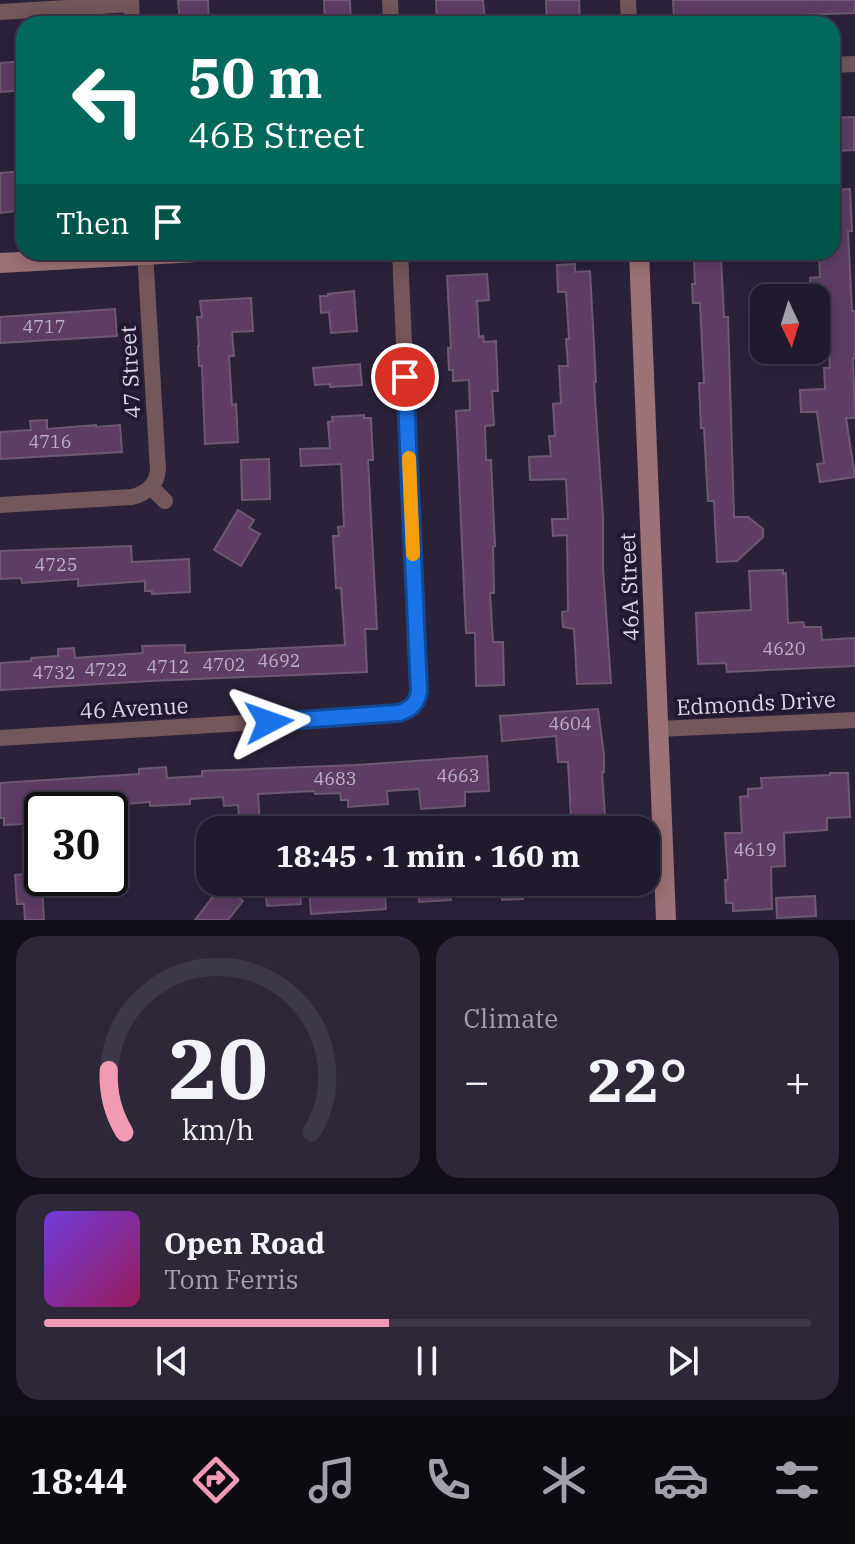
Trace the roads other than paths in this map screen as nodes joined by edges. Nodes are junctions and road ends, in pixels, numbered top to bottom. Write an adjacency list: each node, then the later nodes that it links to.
1 (131, 2): 2 (street)
2 (0, 12)
3 (49, 260): 7 (street)
4 (146, 260): 8 (street, 47 Street)
5 (400, 260): 13 (street, 46 Avenue)
6 (639, 260): 12 (street, 46A Street)
7 (0, 263)
8 (151, 487): 9 (street); 10 (street)
9 (165, 501)
10 (0, 505)
11 (855, 720): 12 (street, Edmonds Drive)
12 (658, 729): 14 (street, 46A Street)
13 (0, 738)
14 (666, 920)

